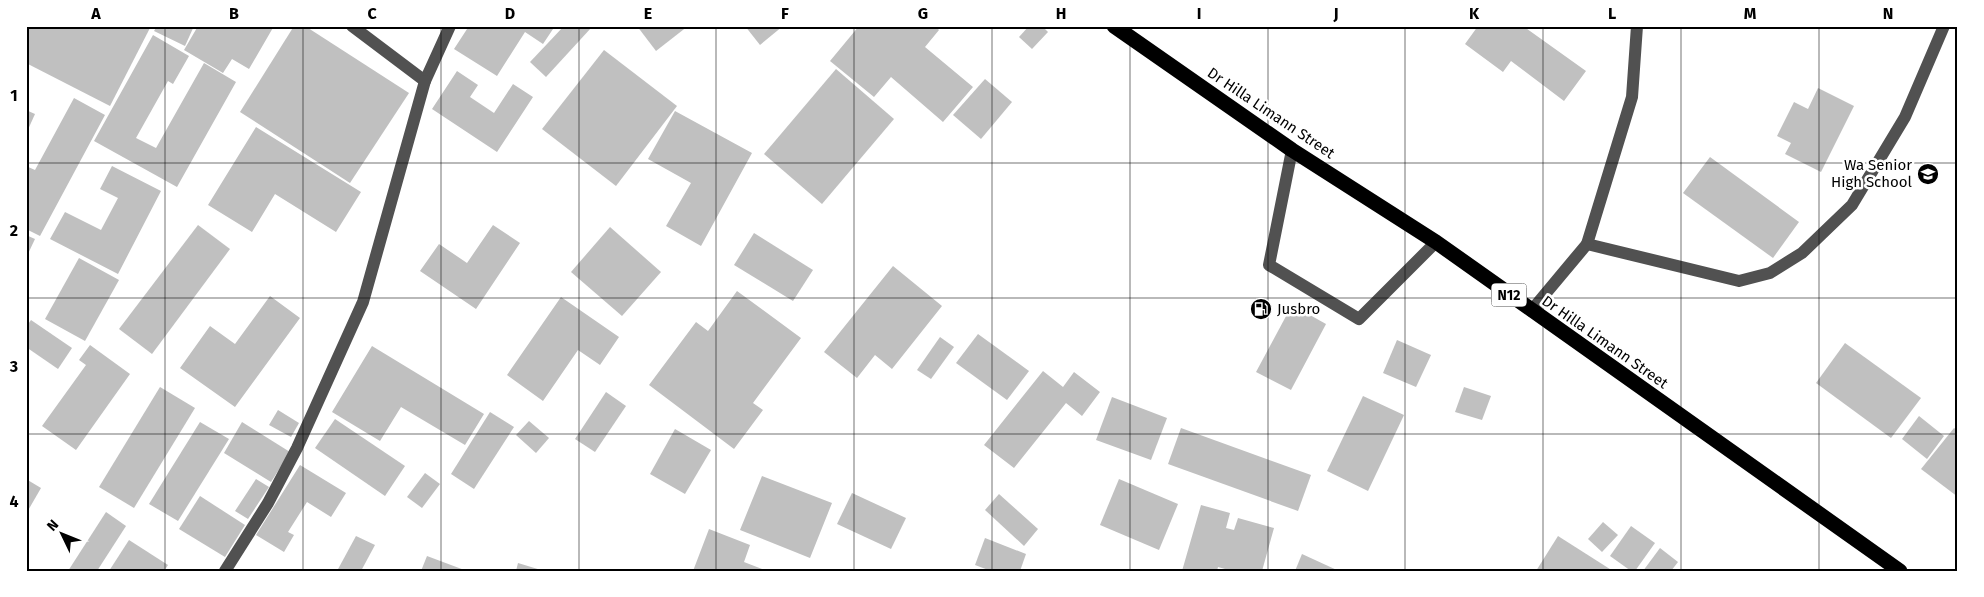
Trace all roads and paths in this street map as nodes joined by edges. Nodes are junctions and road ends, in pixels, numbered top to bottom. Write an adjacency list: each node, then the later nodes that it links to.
1 (352, 26): 6 (street)
2 (450, 26): 6 (street)
3 (1114, 26): 7 (highway, Dr Hilla Limann Street / N12)
4 (1637, 26): 9 (street)
5 (1944, 26): 9 (street)
6 (425, 81): 11 (street)
7 (1292, 150): 8 (highway, Dr Hilla Limann Street / N12); 8 (street)
8 (1436, 242): 10 (highway, Dr Hilla Limann Street / N12)
9 (1588, 244): 10 (street)
10 (1531, 311): 12 (highway, Dr Hilla Limann Street / N12)
11 (225, 571)
12 (1900, 571)

